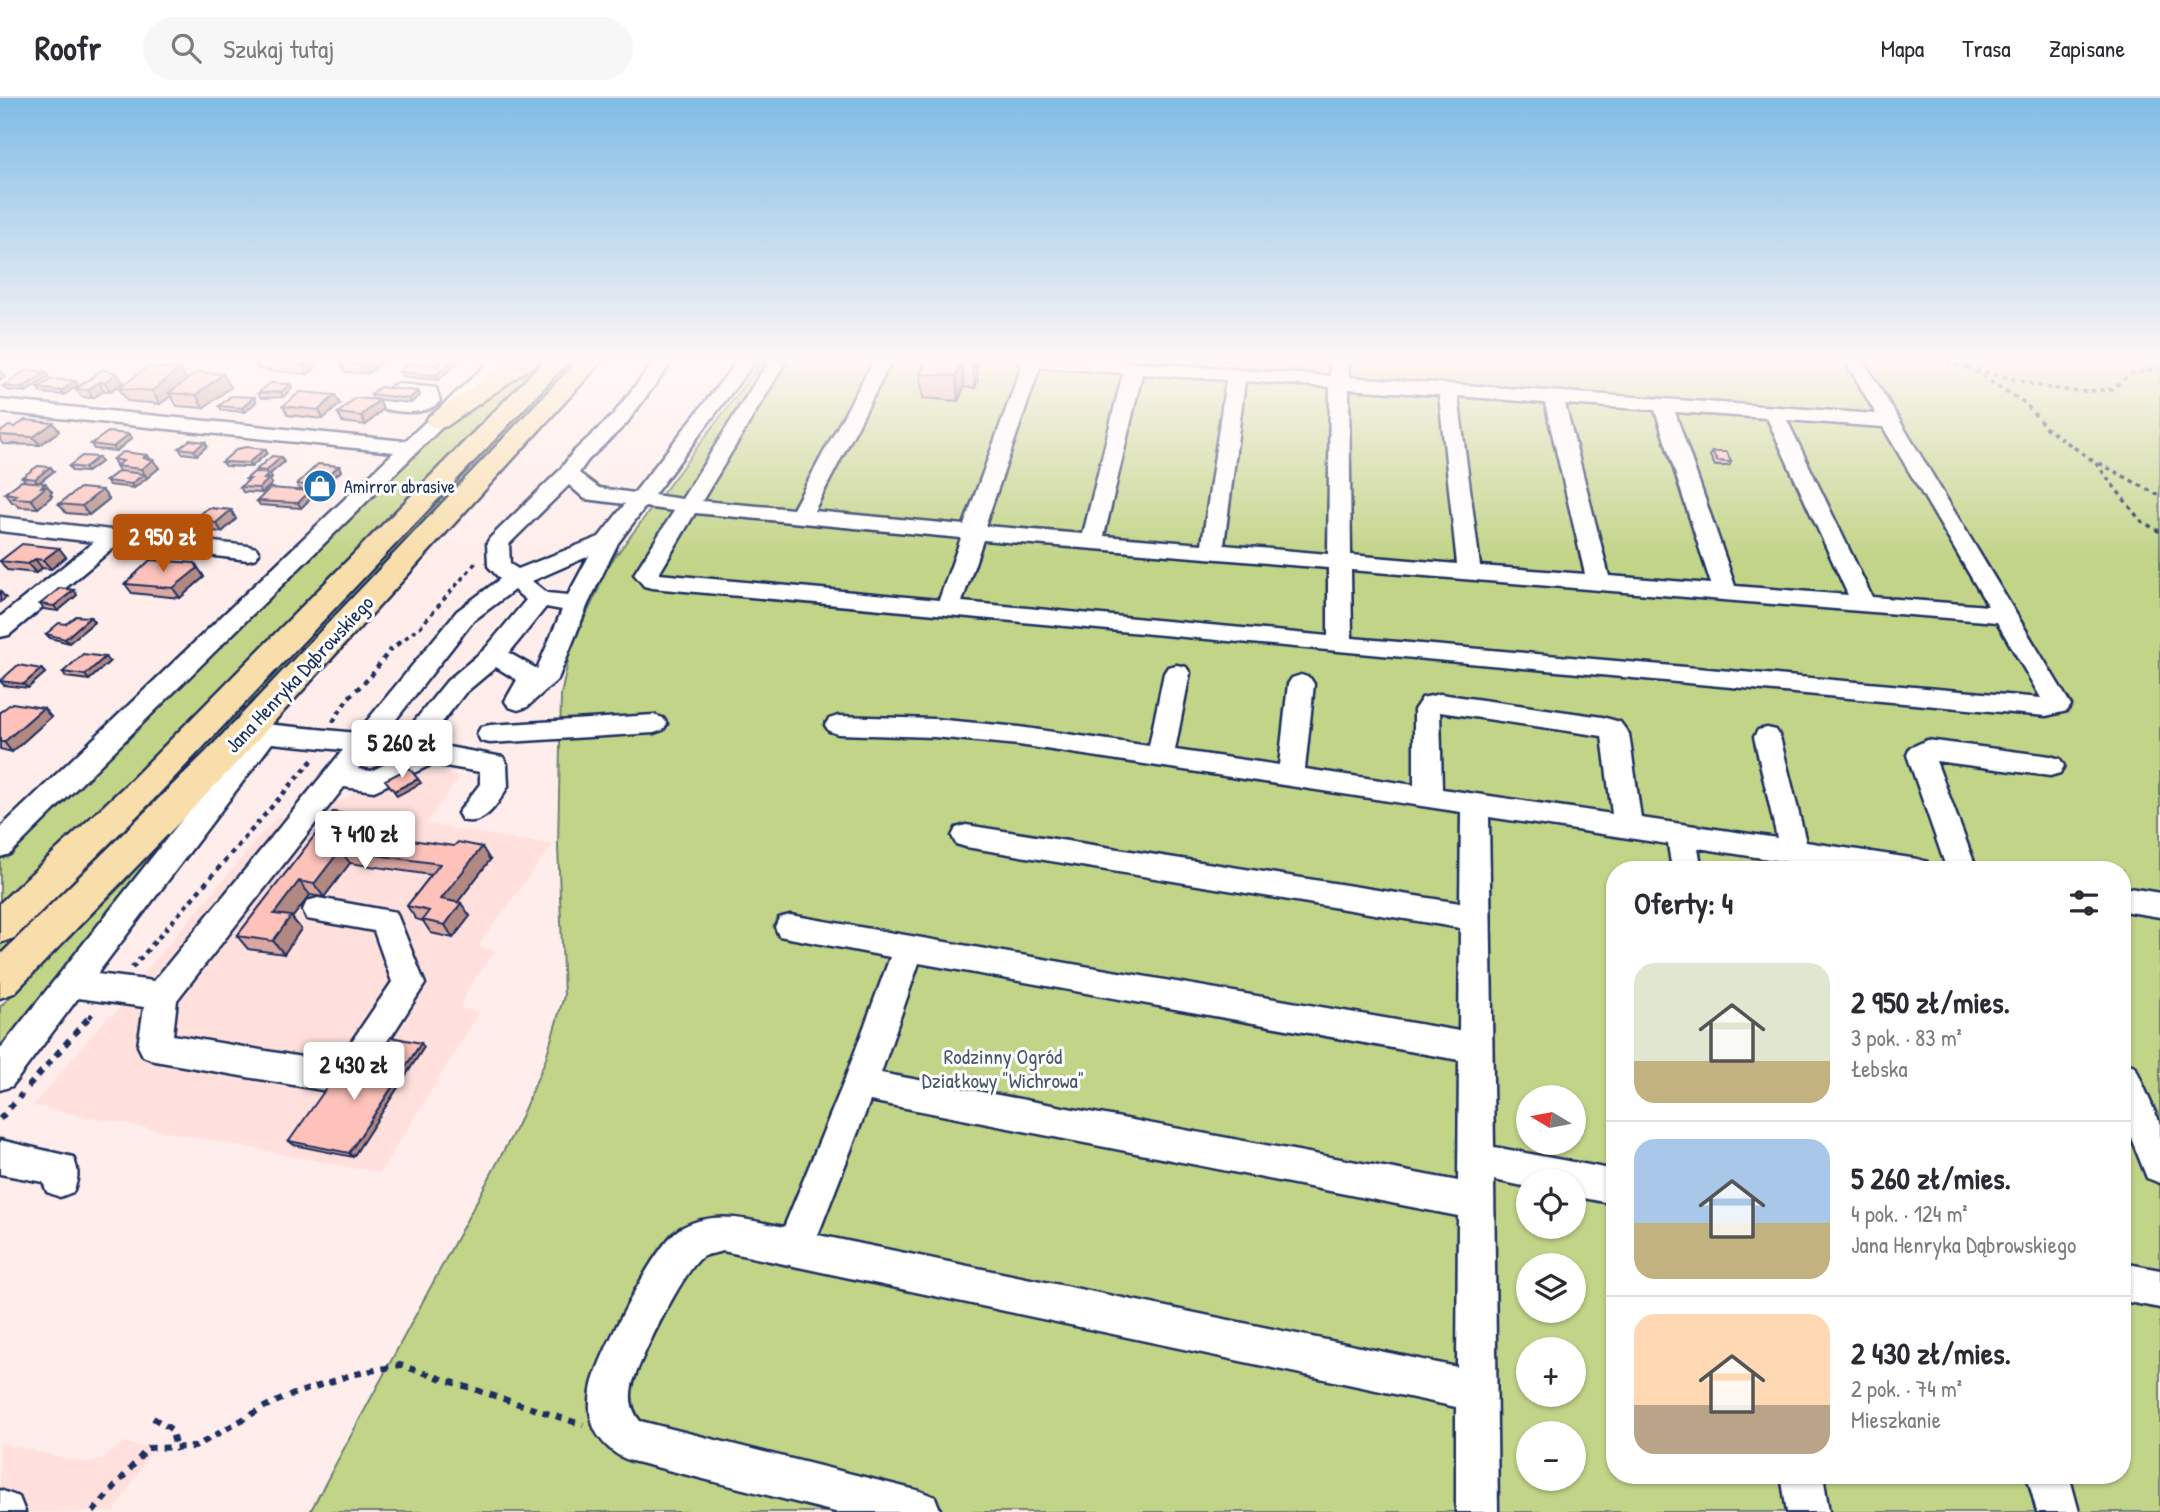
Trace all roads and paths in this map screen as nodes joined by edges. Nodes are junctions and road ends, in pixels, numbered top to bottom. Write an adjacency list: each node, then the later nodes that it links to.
1 (200, 426): 19 (street)
2 (424, 426): 19 (street)
3 (494, 426): 81 (main road, Jana Henryka Dąbrowskiego)
4 (530, 426): 44 (main road, Jana Henryka Dąbrowskiego)
5 (613, 426): 21 (street)
6 (696, 426): 23 (street)
7 (738, 426): 24 (street)
8 (848, 426): 25 (street)
9 (1010, 426): 27 (street)
10 (1120, 426): 31 (street)
11 (1229, 426): 33 (street)
12 (1339, 426): 35 (street)
13 (1452, 426): 36 (street)
14 (1560, 426): 38 (street)
15 (1669, 426): 39 (street)
16 (1780, 426): 42 (street)
17 (1892, 426): 45 (street)
18 (2044, 426): 20 (path)
19 (410, 448): 71 (street)
20 (2095, 461): 22 (path); 28 (path)
21 (568, 474): 23 (street); 32 (street)
22 (2160, 496)
23 (639, 500): 24 (street); 30 (street)
24 (689, 506): 25 (street); 43 (street)
25 (800, 516): 27 (street)
26 (0, 524): 29 (street)
27 (972, 532): 31 (street); 43 (street)
28 (2160, 532)
29 (112, 538): 34 (street); 46 (street)
30 (607, 541): 37 (street); 41 (street)
31 (1092, 541): 33 (street)
32 (498, 542): 37 (street); 57 (path)
33 (1212, 551): 35 (street)
34 (248, 553)
35 (1339, 561): 36 (street); 47 (street)
36 (1469, 572): 38 (street)
37 (516, 581): 40 (street); 58 (street)
38 (1599, 583): 39 (street)
39 (1726, 593): 42 (street)
40 (540, 599): 41 (street); 48 (street)
41 (576, 604): 51 (street)
42 (1864, 604): 45 (street)
43 (948, 608): 47 (street)
44 (356, 614): 54 (main road); 83 (main road, Jana Henryka Dąbrowskiego)
45 (2005, 615): 47 (street)
46 (0, 629)
47 (1340, 645)
48 (494, 655): 51 (street); 59 (street)
49 (1177, 673): 60 (street)
50 (1301, 684): 63 (street)
51 (519, 699): 55 (street)
52 (654, 724): 55 (street)
53 (838, 725): 60 (street)
54 (265, 733): 57 (street); 84 (street)
55 (490, 734): 61 (street)
56 (1767, 737): 72 (street)
57 (332, 740): 58 (street); 85 (path)
58 (366, 743): 59 (street); 64 (street)
59 (419, 751): 61 (street); 64 (street)
60 (1161, 755): 63 (street)
61 (470, 759): 67 (street)
62 (2050, 766): 75 (street)
63 (1291, 775): 65 (street)
64 (339, 776): 86 (street)
65 (1428, 797): 66 (street); 68 (street)
66 (1475, 804): 68 (street); 79 (street)
67 (472, 813)
68 (1628, 825): 69 (street)
69 (1681, 834): 72 (street); 73 (street)
70 (966, 836): 79 (street)
71 (0, 846)
72 (1794, 851): 74 (street)
73 (1686, 861)
74 (1844, 861)
75 (1959, 861)
76 (2131, 900): 77 (street)
77 (2160, 905)
78 (318, 909): 86 (street)
79 (1475, 918): 87 (street)
80 (790, 927): 82 (street)
81 (0, 928)
82 (909, 948): 87 (street); 89 (street)
83 (0, 981)
84 (71, 984): 85 (street); 88 (street)
85 (114, 989): 86 (street); 91 (path)
86 (162, 996)
87 (1476, 1048): 93 (street)
88 (0, 1075)
89 (860, 1084): 97 (street); 98 (street)
90 (2131, 1096): 94 (street)
91 (0, 1119)
92 (6, 1158): 95 (street)
93 (1476, 1160): 96 (street); 97 (street)
94 (2160, 1166)
95 (60, 1181)
96 (1606, 1185)
97 (1476, 1202): 101 (street)
98 (794, 1247): 101 (street); 102 (street)
99 (2131, 1284): 100 (street)
100 (2160, 1289)
101 (1477, 1391): 109 (street)
102 (611, 1417): 104 (path); 108 (street)
103 (153, 1418): 104 (path)
104 (177, 1451): 107 (path)
105 (1803, 1484): 110 (street)
106 (2051, 1484): 111 (street)
107 (93, 1512)
108 (920, 1512)
109 (1477, 1512)
110 (1808, 1512)
111 (2059, 1512)

